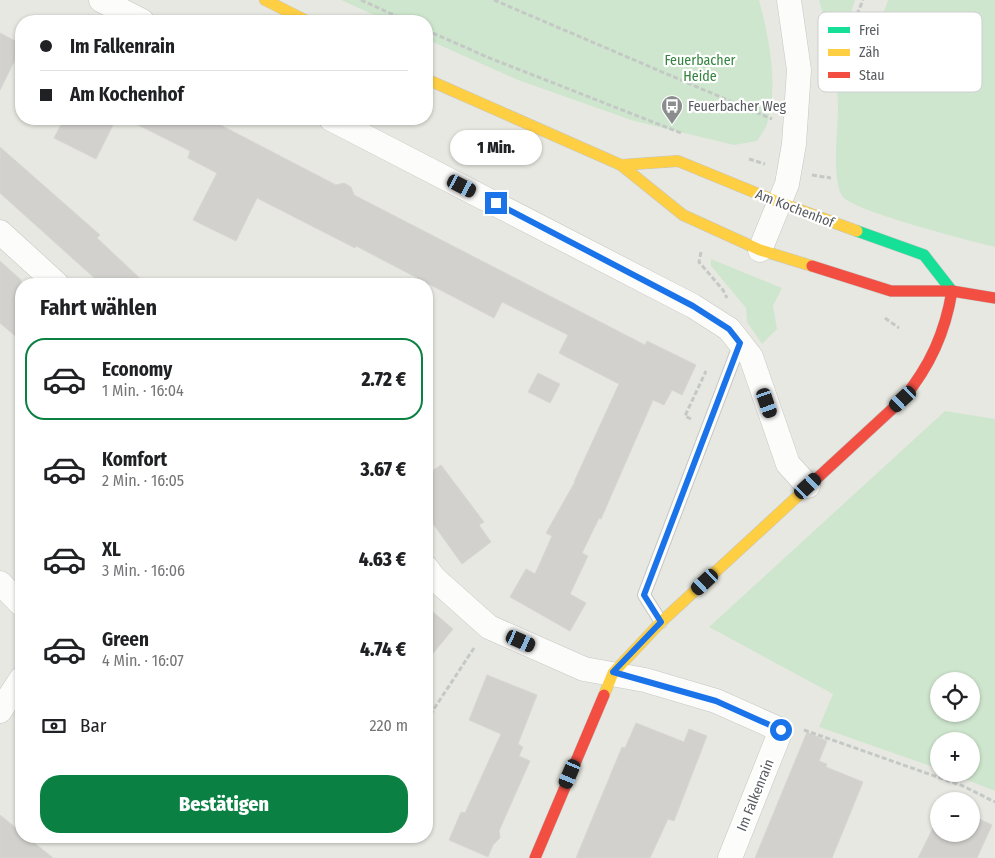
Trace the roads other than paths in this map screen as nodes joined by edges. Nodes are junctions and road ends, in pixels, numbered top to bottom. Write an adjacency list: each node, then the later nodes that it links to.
1 (101, 0): 4 (street)
2 (265, 0): 5 (main road)
3 (789, 0): 9 (street)
4 (130, 15)
5 (294, 15)
6 (433, 82): 8 (main road, Am Kochenhof)
7 (344, 125): 15 (street)
8 (621, 166): 9 (main road, Am Kochenhof); 11 (main road, Am Kochenhof)
9 (778, 202): 11 (street); 13 (main road, Am Kochenhof)
10 (0, 232): 12 (street)
11 (760, 250): 13 (main road, Am Kochenhof)
12 (50, 278)
13 (952, 291): 14 (main road, Am Kochenhof); 16 (main road)
14 (995, 298)
15 (735, 336): 16 (street); 20 (lane)
16 (808, 486): 20 (main road)
17 (433, 576): 21 (street)
18 (0, 583): 19 (street)
19 (15, 598)
20 (661, 622): 21 (main road)
21 (613, 672): 24 (main road); 25 (street, Im Falkenrain)
22 (15, 688): 23 (street)
23 (0, 711)
24 (535, 858)
25 (730, 858)

